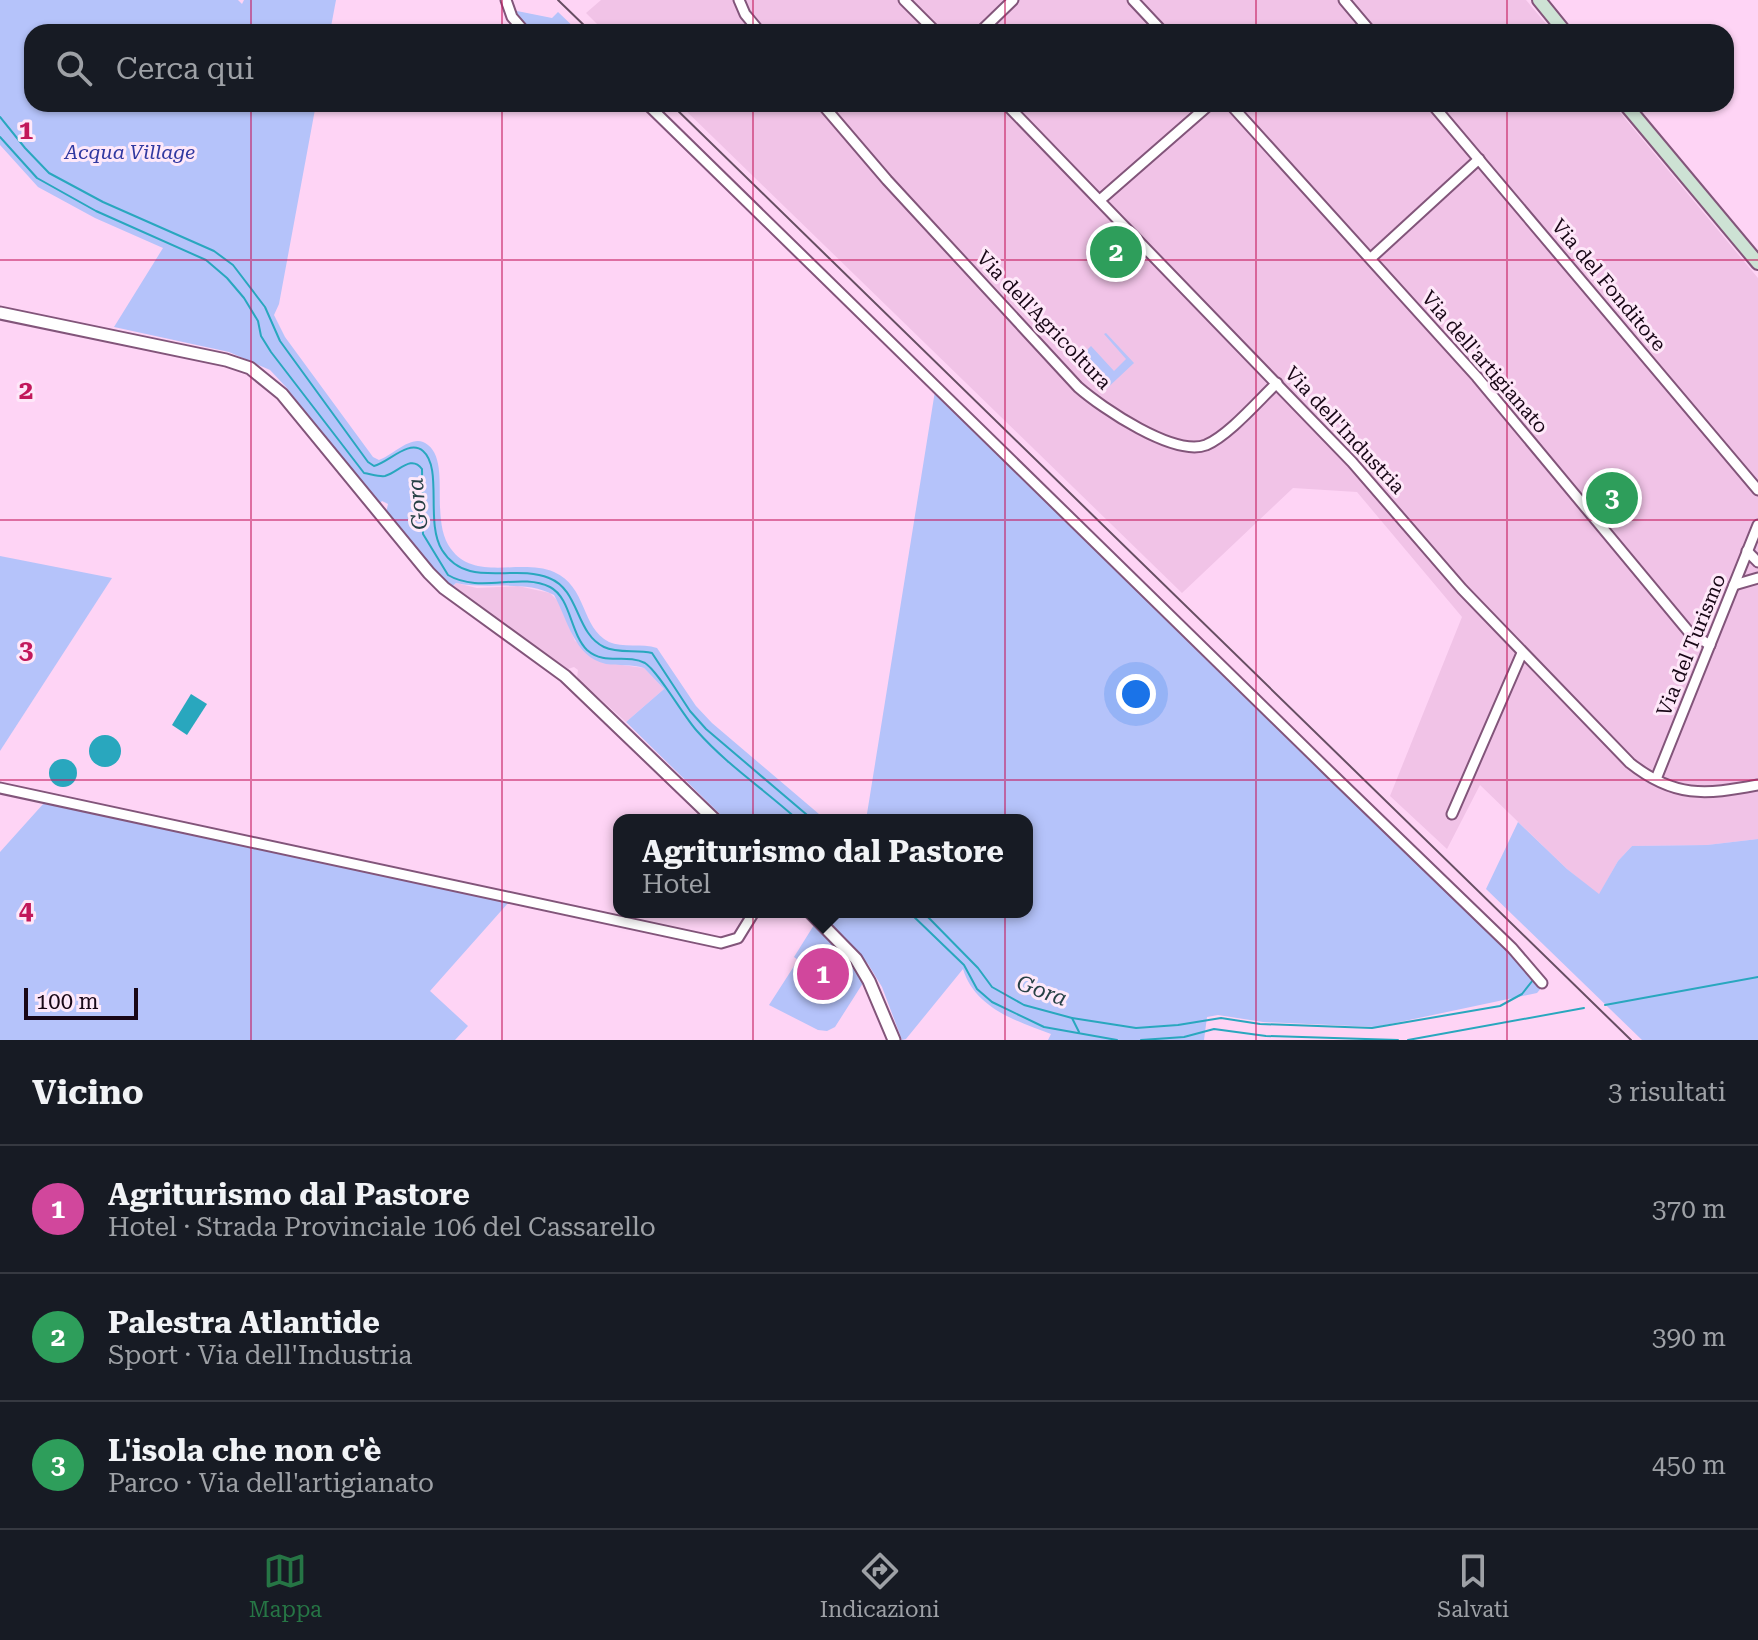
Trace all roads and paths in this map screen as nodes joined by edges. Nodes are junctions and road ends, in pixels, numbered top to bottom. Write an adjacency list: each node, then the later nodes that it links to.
1 (506, 0): 8 (street)
2 (739, 0): 9 (street)
3 (904, 0): 10 (street)
4 (1013, 0): 11 (street)
5 (1133, 0): 12 (street)
6 (1345, 0): 13 (street)
7 (1539, 0): 14 (main road)
8 (518, 24)
9 (753, 24)
10 (928, 24)
11 (988, 24)
12 (1156, 24)
13 (1364, 24)
14 (1558, 24)
15 (655, 112): 43 (street)
16 (829, 112): 27 (street, Via dell'Agricoltura)
17 (1014, 112): 23 (street, Via dell'Industria)
18 (1201, 112): 23 (street)
19 (1237, 112): 24 (street, Via dell'artigianato)
20 (1439, 112): 22 (street, Via del Fonditore)
21 (1632, 112): 25 (main road)
22 (1479, 159): 24 (street); 28 (street, Via del Fonditore)
23 (1100, 200): 27 (street, Via dell'Industria)
24 (1371, 258): 34 (street, Via dell'artigianato)
25 (1758, 263)
26 (0, 313): 39 (street)
27 (1277, 383): 35 (street, Via dell'Industria)
28 (1758, 490)
29 (1758, 525): 30 (street, Via del Turismo)
30 (1747, 551): 31 (street); 33 (street, Via del Turismo)
31 (1758, 562)
32 (1758, 578): 33 (street)
33 (1734, 585): 34 (street, Via del Turismo)
34 (1710, 645): 36 (street, Via del Turismo)
35 (1522, 653): 36 (street, Via dell'Industria); 40 (street)
36 (1656, 779): 37 (street, Via dell'Industria)
37 (1758, 785)
38 (0, 788): 41 (street)
39 (709, 814)
40 (1452, 814)
41 (750, 918)
42 (816, 918): 44 (street)
43 (1542, 983)
44 (894, 1040)

